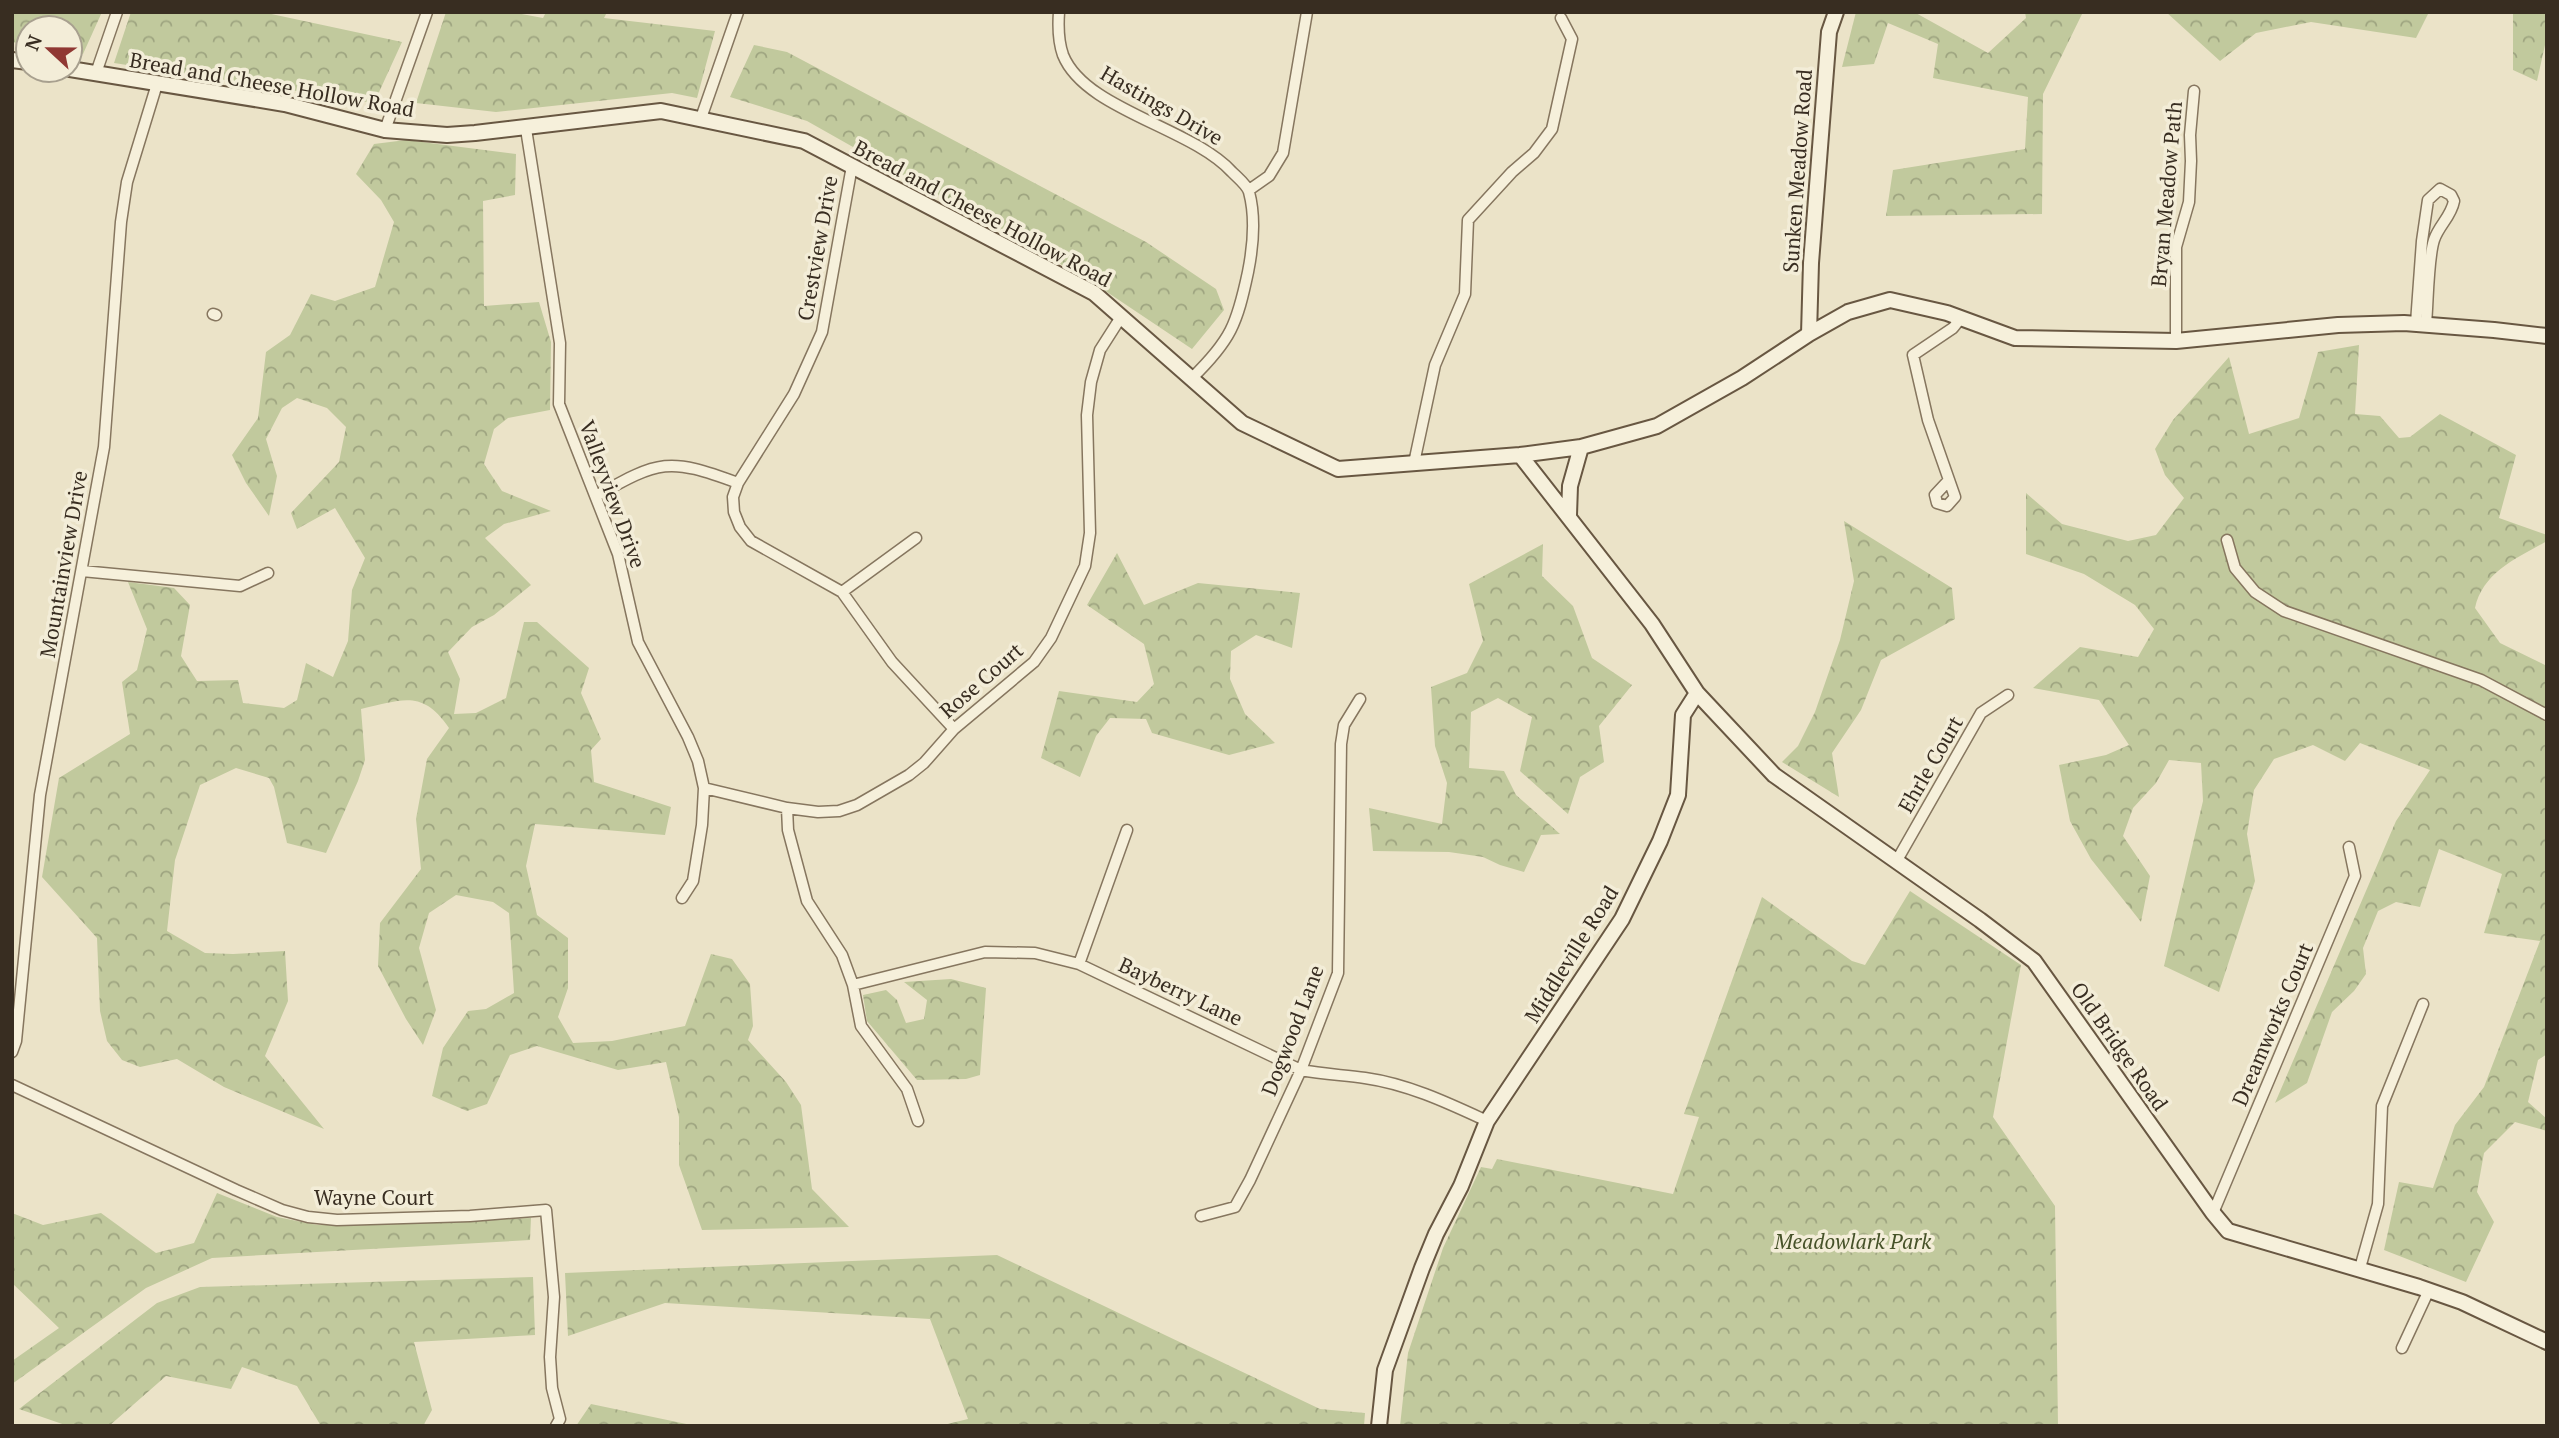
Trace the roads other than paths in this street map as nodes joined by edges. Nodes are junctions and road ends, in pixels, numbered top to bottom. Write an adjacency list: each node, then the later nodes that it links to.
1 (117, 12): 9 (street)
2 (427, 12): 14 (street)
3 (738, 12): 12 (street)
4 (1059, 12): 16 (street, Hastings Drive)
5 (1307, 12): 16 (street)
6 (1836, 12): 20 (main road, Sunken Meadow Road)
7 (1561, 18): 26 (street)
8 (84, 71): 9 (main road, Bread and Cheese Hollow Road)
9 (96, 73): 10 (main road, Bread and Cheese Hollow Road)
10 (157, 84): 14 (main road, Bread and Cheese Hollow Road); 33 (street, Mountainview Drive)
11 (2194, 92): 22 (street, Bryan Meadow Path)
12 (701, 118): 13 (main road, Bread and Cheese Hollow Road); 15 (main road, Bread and Cheese Hollow Road)
13 (526, 128): 14 (main road, Bread and Cheese Hollow Road); 29 (street, Valleyview Drive)
14 (385, 130)
15 (852, 166): 17 (main road, Bread and Cheese Hollow Road); 28 (street, Crestview Drive)
16 (1249, 190): 23 (street)
17 (1121, 317): 23 (main road, Bread and Cheese Hollow Road); 40 (street, Rose Court)
18 (1961, 318): 20 (main road, Bread and Cheese Hollow Road); 22 (main road, Bread and Cheese Hollow Road); 27 (street)
19 (2421, 323): 19 (street); 21 (main road, Bread and Cheese Hollow Road); 22 (main road, Bread and Cheese Hollow Road)
20 (1809, 334): 24 (main road, Bread and Cheese Hollow Road)
21 (2547, 337)
22 (2176, 341)
23 (1192, 378): 26 (main road, Bread and Cheese Hollow Road)
24 (1581, 447): 25 (main road, Bread and Cheese Hollow Road); 30 (main road)
25 (1520, 455): 26 (main road, Bread and Cheese Hollow Road); 30 (main road)
26 (1414, 463)
27 (1949, 480)
28 (738, 483): 29 (street); 35 (street)
29 (596, 496): 41 (street, Valleyview Drive)
30 (1569, 515): 36 (main road)
31 (916, 538): 35 (street)
32 (2227, 540): 39 (street)
33 (82, 571): 34 (street); 50 (street, Mountainview Drive)
34 (268, 573)
35 (842, 592): 40 (street)
36 (1697, 693): 45 (main road, Old Bridge Road); 54 (main road, Middleville Road)
37 (2008, 695): 45 (street, Ehrle Court)
38 (1360, 699): 51 (street, Dogwood Lane)
39 (2547, 715)
40 (954, 729): 42 (street, Rose Court)
41 (704, 788): 42 (street, Rose Court); 46 (street, Valleyview Drive)
42 (787, 808): 48 (street)
43 (1127, 830): 47 (street)
44 (2349, 847): 55 (street, Dreamworks Court)
45 (1896, 862): 55 (main road, Old Bridge Road)
46 (682, 898)
47 (1079, 964): 48 (street, Bayberry Lane); 51 (street, Bayberry Lane)
48 (853, 985): 53 (street)
49 (2423, 1004): 57 (street)
50 (12, 1052)
51 (1301, 1070): 54 (street, Bayberry Lane); 56 (street, Dogwood Lane)
52 (12, 1085): 61 (street, Wayne Court)
53 (918, 1121)
54 (1487, 1121): 62 (main road, Middleville Road)
55 (2213, 1213): 57 (main road, Old Bridge Road)
56 (1201, 1216)
57 (2360, 1268): 58 (main road, Old Bridge Road)
58 (2429, 1290): 59 (main road, Old Bridge Road); 60 (street)
59 (2546, 1340)
60 (2402, 1348)
61 (556, 1426)
62 (1379, 1426)

